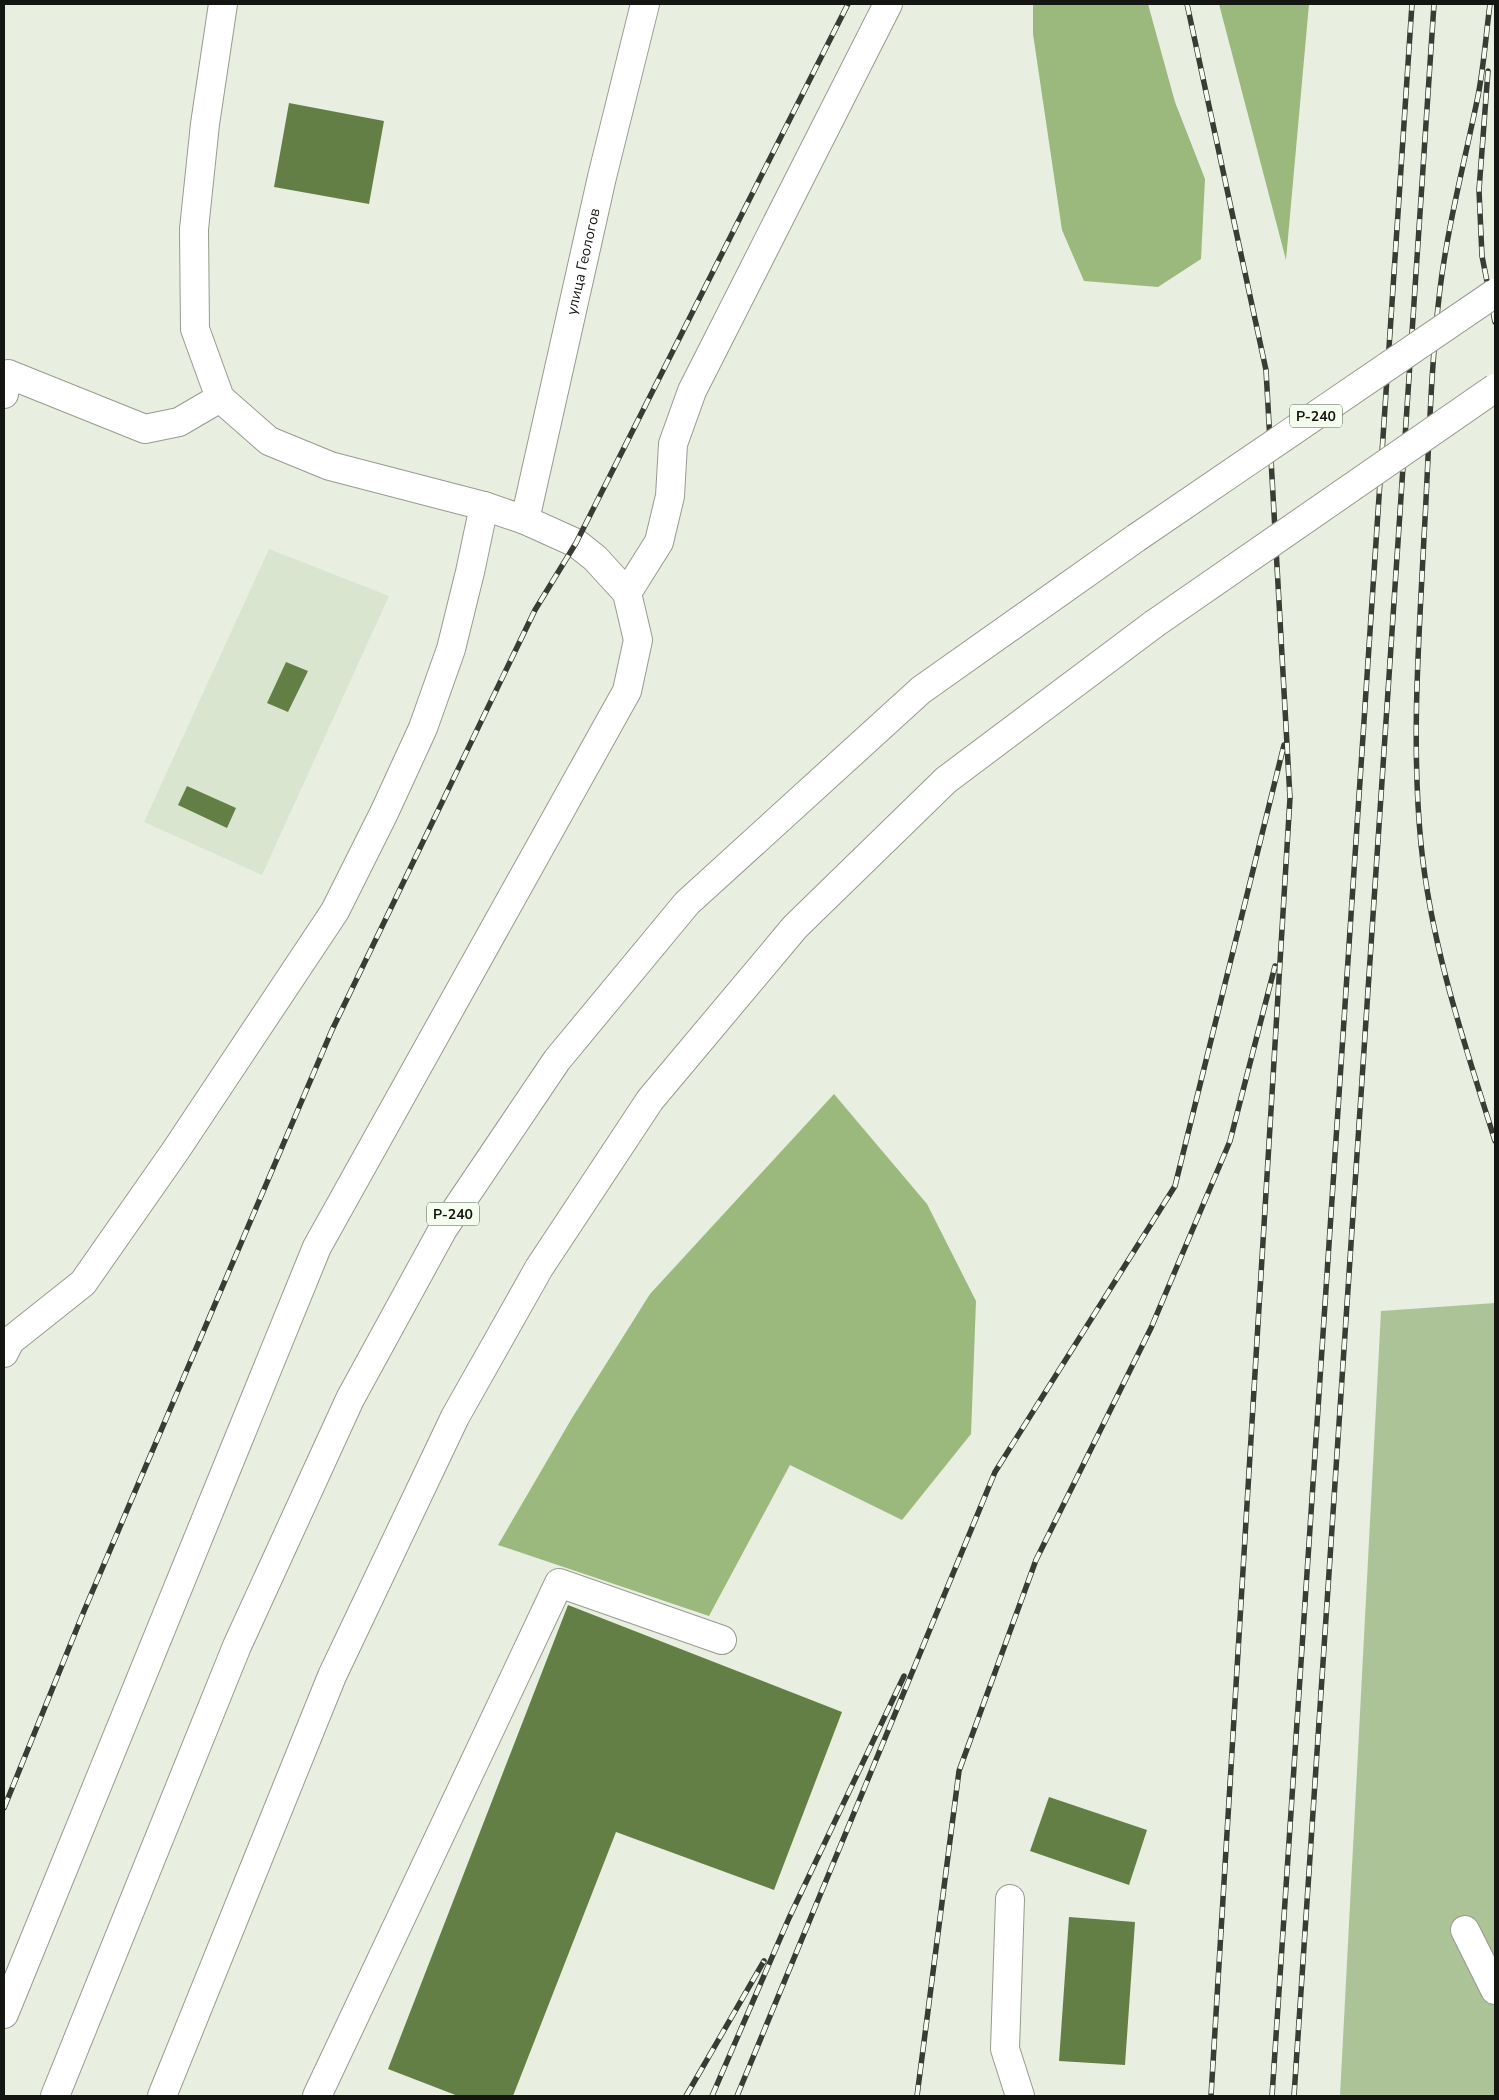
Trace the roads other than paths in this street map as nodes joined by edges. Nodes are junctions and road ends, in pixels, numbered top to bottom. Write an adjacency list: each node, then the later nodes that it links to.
1 (223, 4): 7 (main road)
2 (645, 4): 9 (main road, улица Геологов)
3 (888, 4): 10 (main road)
4 (1495, 293): 17 (main road, Р-240, bridge)
5 (5, 380): 7 (main road)
6 (1495, 388): 18 (main road, bridge)
7 (220, 398): 8 (main road)
8 (484, 506): 9 (main road); 11 (main road)
9 (525, 520): 10 (main road)
10 (626, 593): 16 (main road)
11 (4, 1353)
12 (722, 1640): 19 (main road)
13 (1010, 1899): 20 (main road)
14 (1465, 1930): 15 (main road)
15 (1495, 1990)
16 (4, 2014)
17 (56, 2096)
18 (162, 2096)
19 (317, 2096)
20 (1020, 2096)

